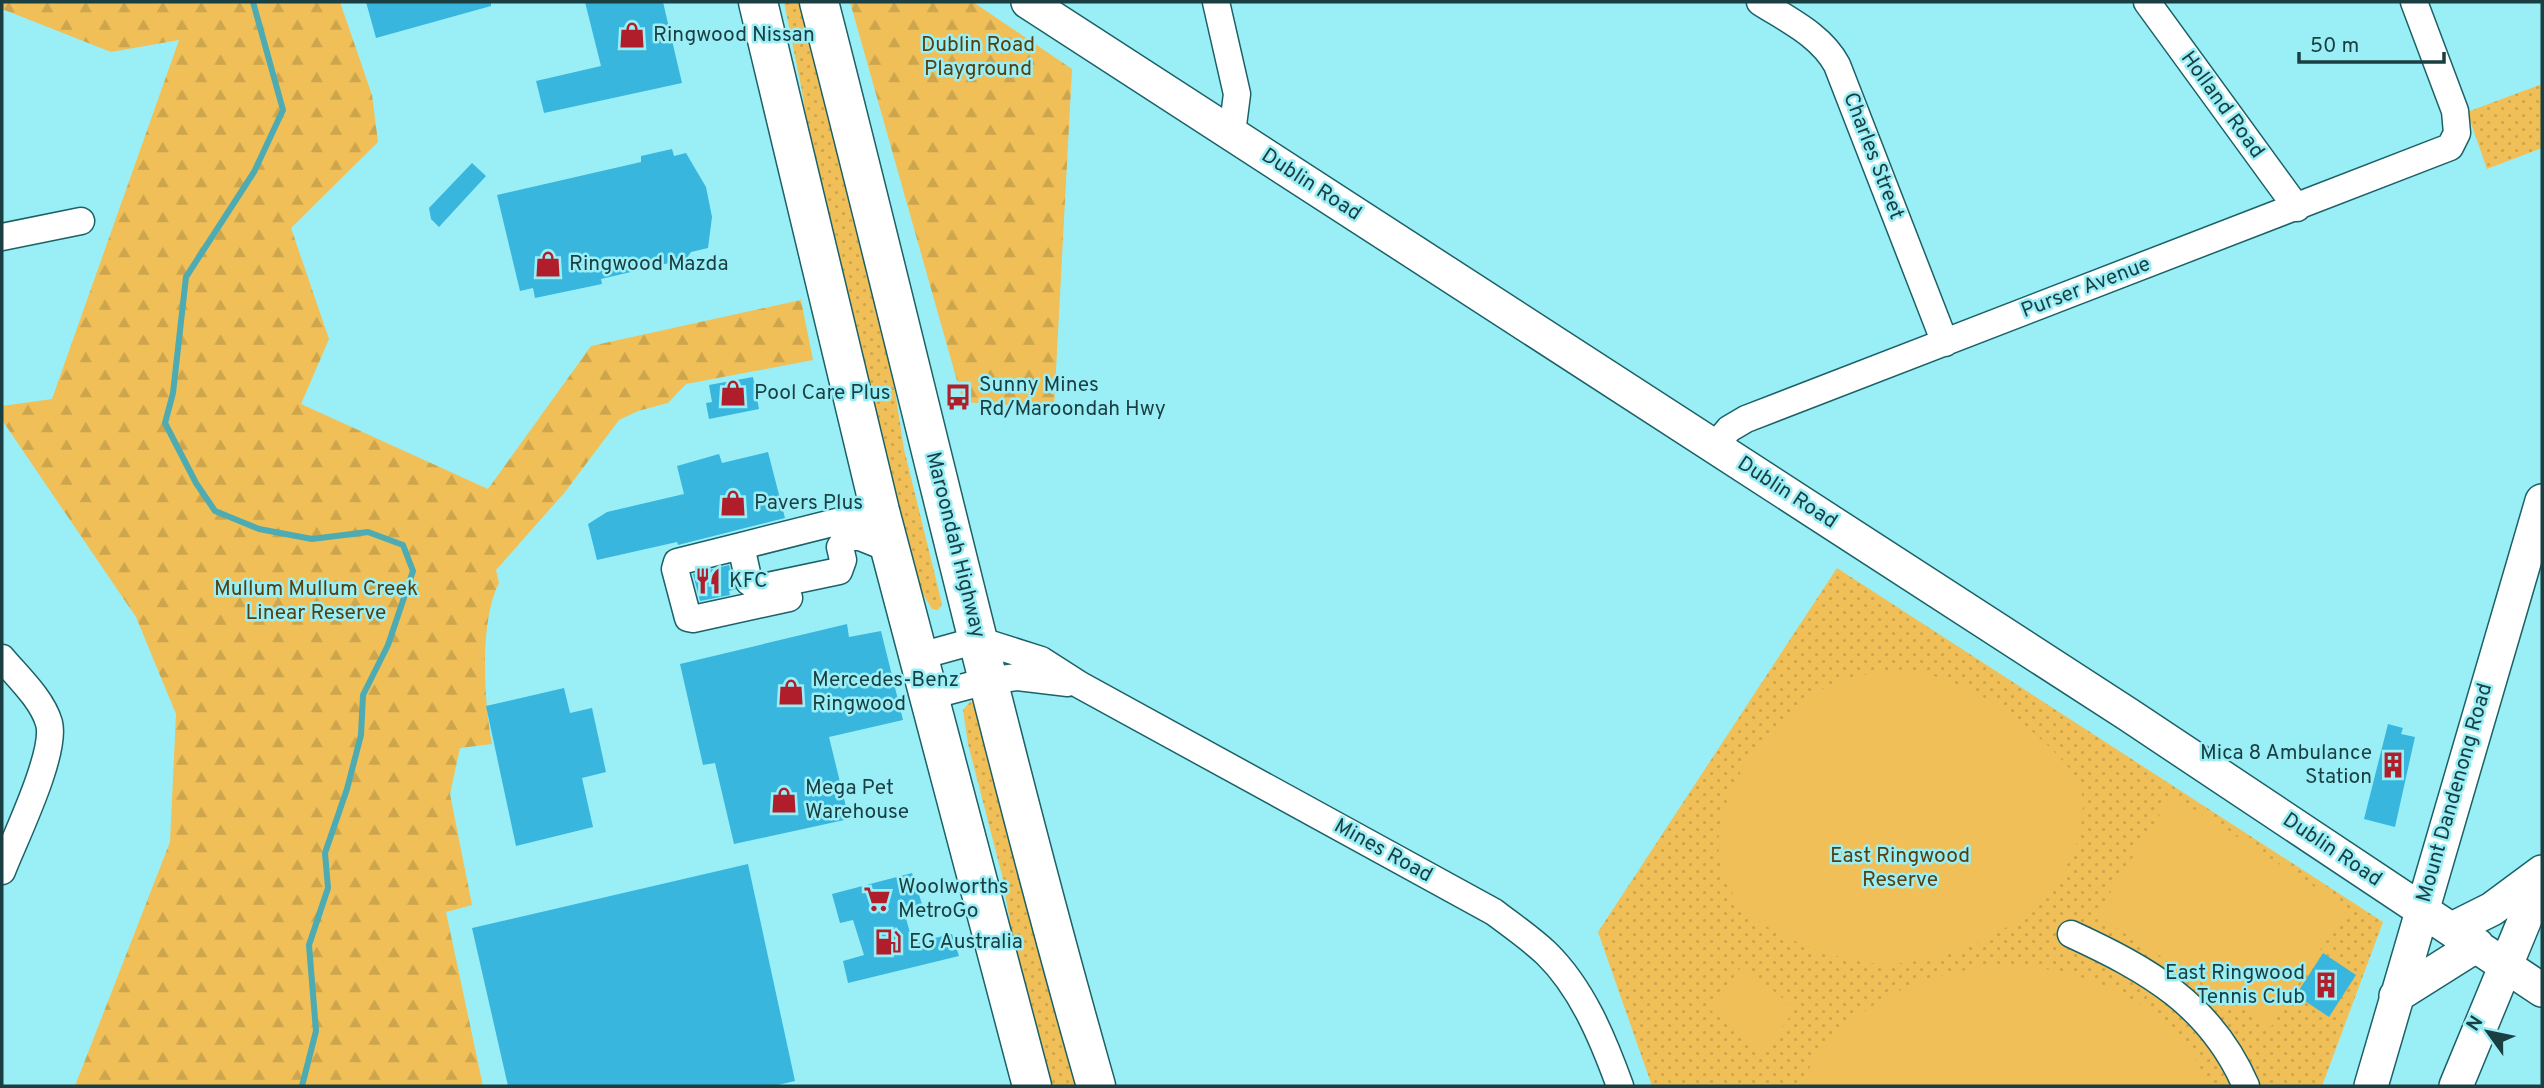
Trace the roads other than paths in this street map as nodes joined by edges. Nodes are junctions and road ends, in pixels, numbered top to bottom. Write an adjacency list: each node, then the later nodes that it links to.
1 (758, 2): 15 (highway)
2 (819, 2): 19 (highway, Maroondah Highway)
3 (1028, 2): 8 (main road, Dublin Road)
4 (1216, 2): 8 (street)
5 (1760, 2): 12 (street, Charles Street)
6 (2147, 2): 9 (street, Holland Road)
7 (2414, 2): 9 (street, Purser Avenue)
8 (1231, 133): 13 (main road, Dublin Road)
9 (2297, 208): 12 (street, Purser Avenue)
10 (81, 221): 11 (street)
11 (2, 237)
12 (1945, 343): 13 (street, Purser Avenue)
13 (1715, 446): 28 (main road, Dublin Road)
14 (2542, 501): 28 (main road, Mount Dandenong Road)
15 (880, 511): 16 (street); 17 (highway)
16 (741, 545): 18 (street); 18 (street)
17 (890, 549): 18 (street); 20 (highway)
18 (830, 573)
19 (978, 640): 20 (street); 22 (highway, Maroondah Highway); 23 (street, Mines Road)
20 (920, 656): 24 (highway)
21 (2, 657): 25 (street)
22 (987, 681): 23 (street, Mines Road); 24 (street, Mines Road); 35 (highway, Maroondah Highway)
23 (1080, 685): 36 (street, Mines Road)
24 (930, 696): 34 (highway)
25 (2, 871)
26 (2542, 872): 30 (main road)
27 (2542, 878): 31 (main road)
28 (2421, 908): 30 (main road, Dublin Road); 33 (main road, Mount Dandenong Road)
29 (2071, 934): 37 (street)
30 (2465, 937): 31 (main road, Dublin Road); 33 (main road)
31 (2508, 966): 32 (main road, Dublin Road); 39 (main road)
32 (2542, 990)
33 (2396, 996): 38 (main road, Mount Dandenong Road)
34 (1032, 1086)
35 (1096, 1086)
36 (1619, 1086)
37 (2246, 1086)
38 (2371, 1086)
39 (2456, 1086)

